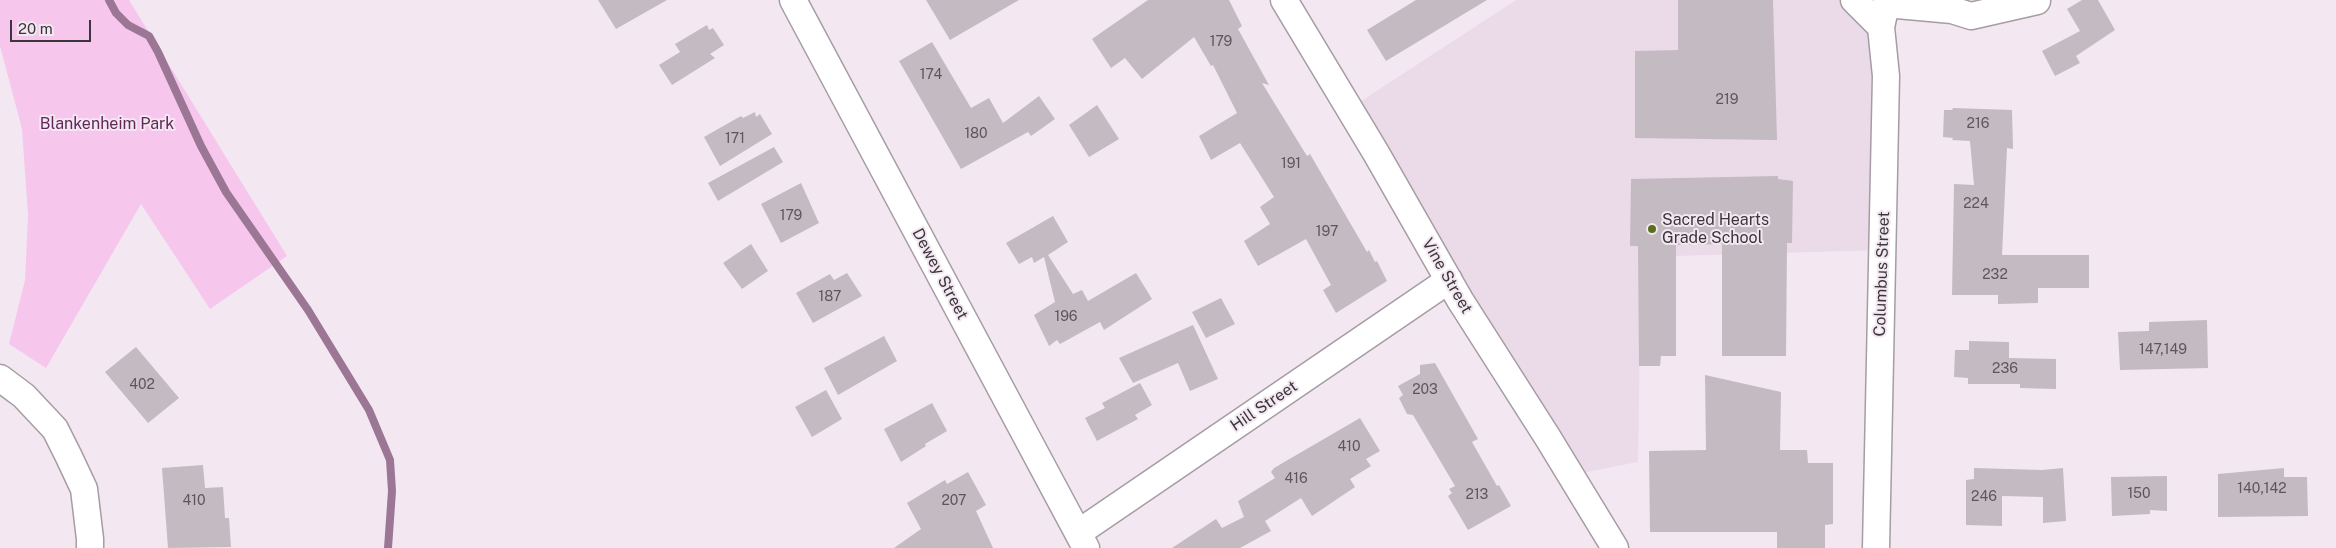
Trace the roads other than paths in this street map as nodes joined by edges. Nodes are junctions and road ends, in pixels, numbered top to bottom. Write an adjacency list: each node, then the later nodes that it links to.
1 (793, 0): 8 (street, Dewey Street)
2 (1284, 0): 6 (street, Vine Street)
3 (1854, 0): 5 (street)
4 (2037, 1): 5 (street)
5 (1885, 10): 11 (street, Columbus Street)
6 (1449, 280): 8 (street, Hill Street); 10 (street, Vine Street)
7 (0, 378): 9 (street)
8 (1082, 540)
9 (90, 548)
10 (1615, 548)
11 (1876, 548)

